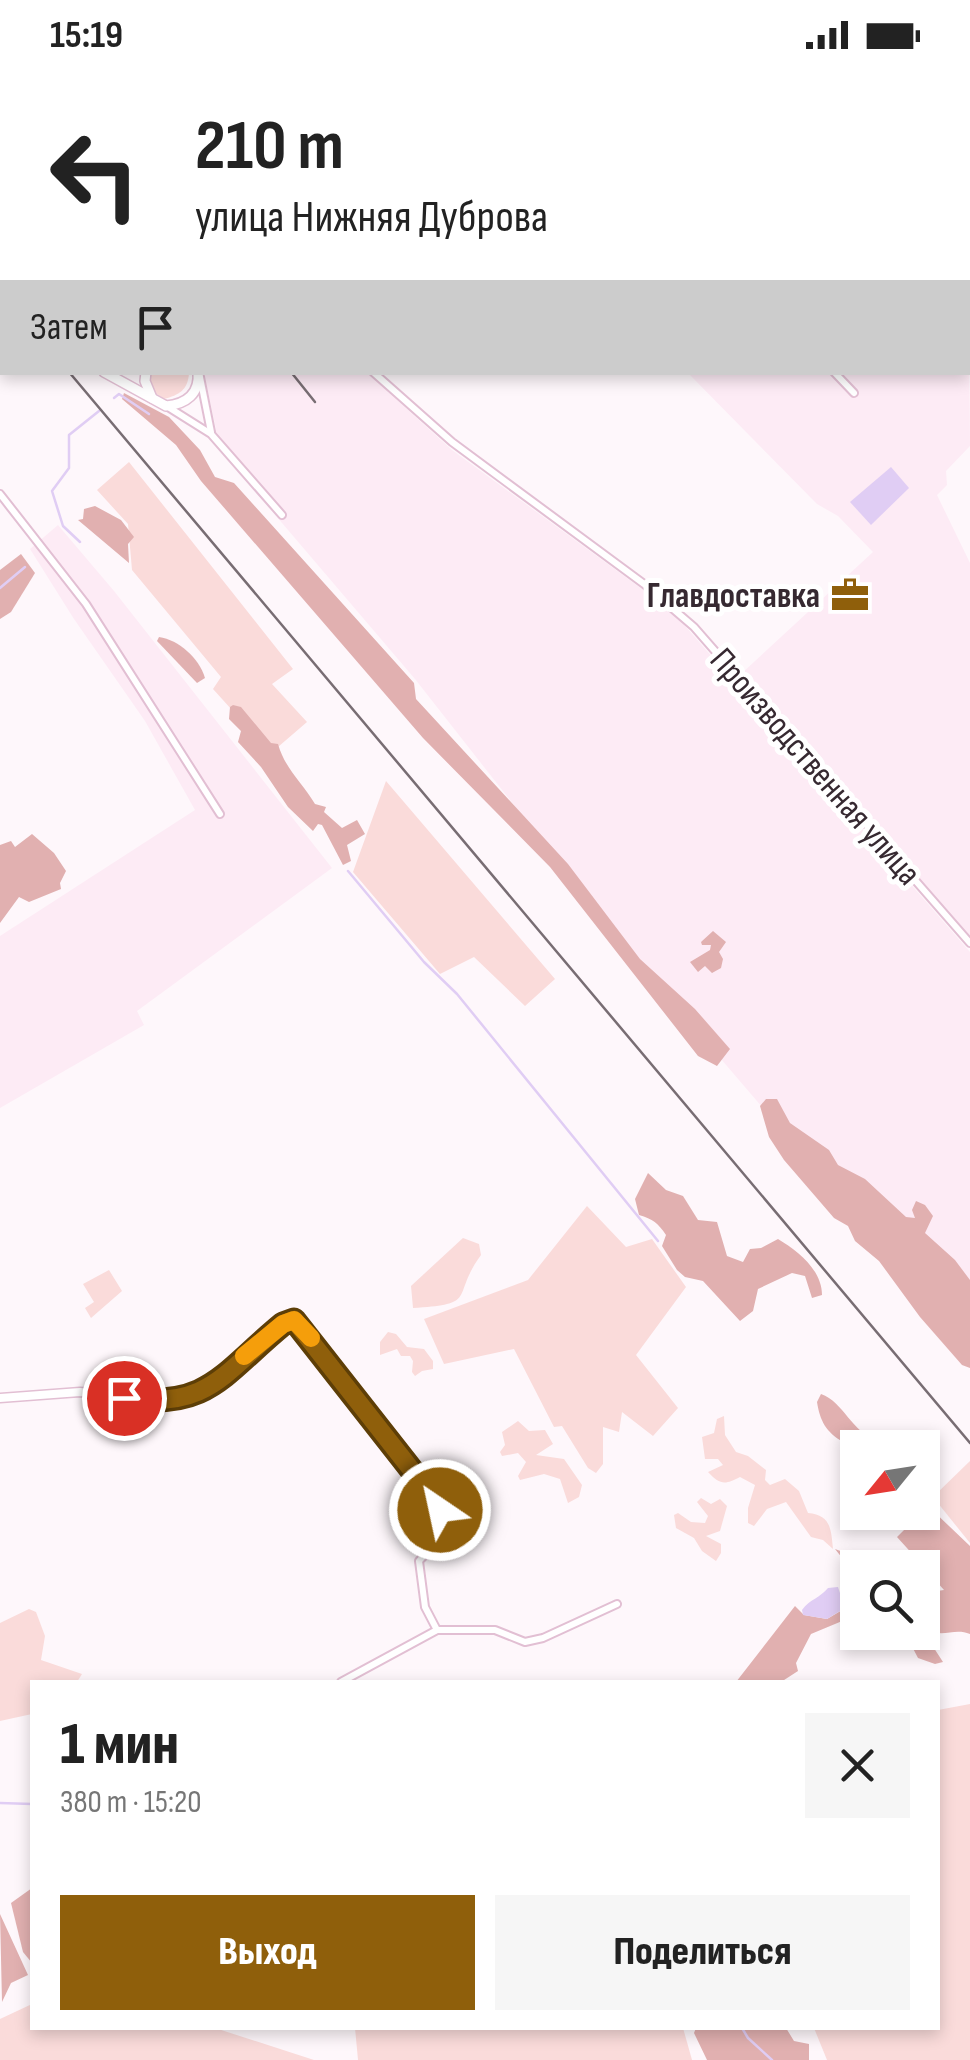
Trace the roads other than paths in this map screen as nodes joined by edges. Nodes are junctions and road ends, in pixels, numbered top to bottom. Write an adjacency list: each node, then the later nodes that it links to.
1 (109, 375): 7 (main road)
2 (146, 375): 7 (main road)
3 (199, 375): 8 (main road); 9 (street)
4 (376, 375): 13 (street, Производственная улица)
5 (837, 375): 6 (street)
6 (854, 393)
7 (154, 402): 8 (main road)
8 (166, 406): 9 (street)
9 (211, 434): 11 (street)
10 (0, 494): 12 (street)
11 (282, 515)
12 (220, 814)
13 (970, 942)
14 (0, 1398): 15 (street)
15 (418, 1478): 17 (street)
16 (616, 1604): 17 (street)
17 (436, 1630): 18 (street)
18 (345, 1680)

